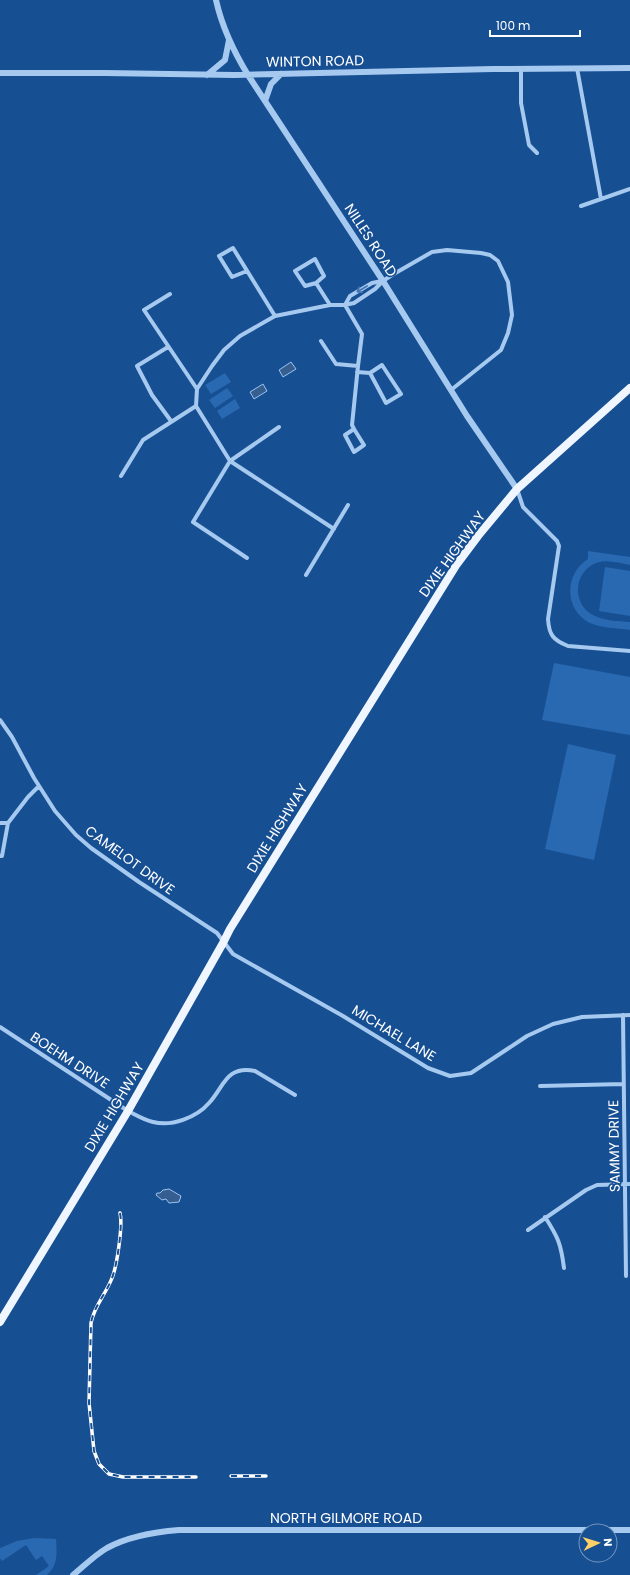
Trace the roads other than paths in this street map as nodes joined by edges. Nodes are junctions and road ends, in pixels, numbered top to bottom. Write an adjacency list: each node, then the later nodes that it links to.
1 (216, 0): 2 (street, NILLES ROAD)
2 (229, 39): 8 (street); 9 (street, NILLES ROAD)
3 (577, 68): 4 (street, WINTON ROAD); 5 (street, WINTON ROAD); 13 (street)
4 (630, 68)
5 (521, 69): 7 (street, WINTON ROAD); 11 (street)
6 (0, 73): 8 (street, WINTON ROAD)
7 (282, 74): 9 (street, WINTON ROAD); 10 (street)
8 (207, 75): 9 (street, WINTON ROAD)
9 (248, 75): 10 (street, NILLES ROAD)
10 (265, 101): 16 (street, NILLES ROAD)
11 (537, 153)
12 (630, 189): 13 (street)
13 (601, 199): 14 (street)
14 (581, 206)
15 (247, 271): 15 (street); 21 (street)
16 (383, 281): 19 (street); 19 (street, one-way to 19); 29 (street, NILLES ROAD); 29 (street)
17 (316, 283): 17 (street); 20 (street)
18 (170, 294): 23 (street)
19 (345, 304): 20 (street); 24 (street)
20 (330, 305): 21 (street)
21 (276, 316): 28 (street)
22 (321, 341): 24 (street)
23 (168, 347): 28 (street); 31 (street)
24 (358, 366): 25 (street)
25 (357, 372): 26 (street); 33 (street)
26 (370, 373): 26 (street)
27 (630, 388): 36 (main road, DIXIE HIGHWAY)
28 (197, 390): 30 (street)
29 (451, 390): 36 (street, NILLES ROAD)
30 (196, 406): 31 (street); 34 (street)
31 (171, 421): 35 (street)
32 (279, 427): 34 (street)
33 (354, 429): 33 (street)
34 (230, 461): 38 (street); 39 (street)
35 (121, 476)
36 (517, 488): 41 (street); 47 (main road, DIXIE HIGHWAY)
37 (348, 506): 38 (street)
38 (334, 529): 40 (street)
39 (247, 558)
40 (306, 575)
41 (630, 651)
42 (0, 720): 43 (street, CAMELOT DRIVE)
43 (39, 786): 44 (street); 47 (street, CAMELOT DRIVE)
44 (8, 823): 45 (street); 46 (street)
45 (0, 824)
46 (0, 856)
47 (224, 943): 48 (street, MICHAEL LANE); 54 (main road, DIXIE HIGHWAY)
48 (623, 1015): 49 (street, MICHAEL LANE); 51 (street, SAMMY DRIVE)
49 (630, 1015)
50 (0, 1027): 54 (street, BOEHM DRIVE)
51 (624, 1084): 52 (street); 55 (street, SAMMY DRIVE)
52 (540, 1086)
53 (295, 1095): 54 (street, BOEHM DRIVE)
54 (128, 1111): 60 (main road, DIXIE HIGHWAY)
55 (628, 1184): 56 (street); 59 (street, SAMMY DRIVE)
56 (546, 1217): 57 (street); 58 (street)
57 (528, 1230)
58 (564, 1268)
59 (626, 1276)
60 (0, 1322)
61 (630, 1530): 62 (street, NORTH GILMORE ROAD)
62 (73, 1575)

